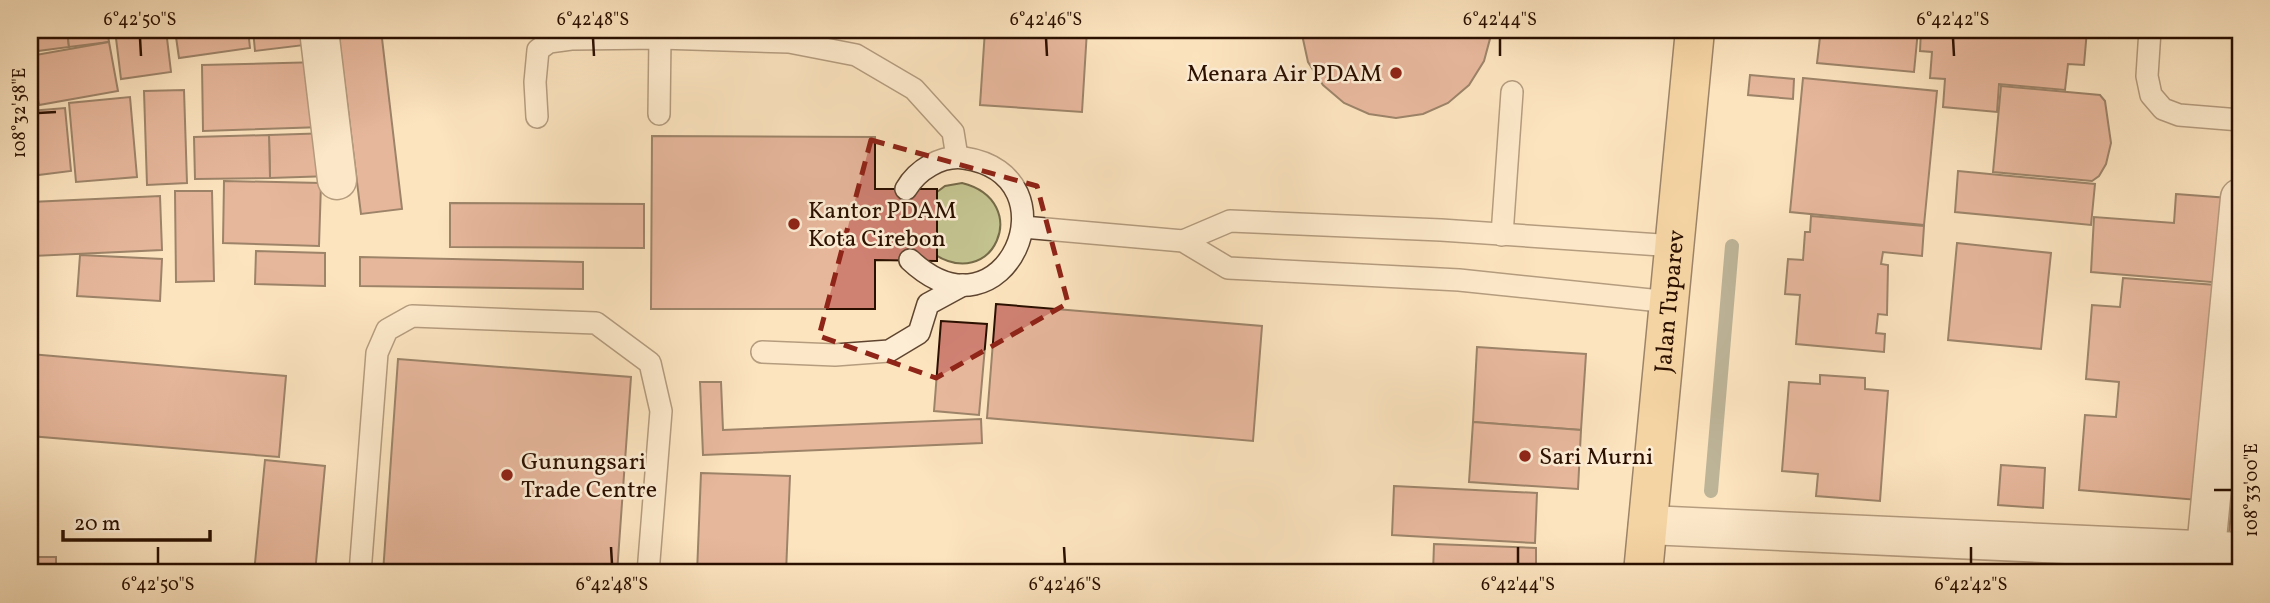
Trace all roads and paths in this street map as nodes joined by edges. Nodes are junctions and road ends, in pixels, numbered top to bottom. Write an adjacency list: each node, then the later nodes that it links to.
1 (319, 30): 10 (street)
2 (1695, 30): 16 (main road, Jalan Tuparev)
3 (2150, 30): 8 (lane)
4 (660, 38): 6 (lane); 7 (lane); 9 (lane)
5 (1512, 92): 14 (lane)
6 (659, 114)
7 (537, 117)
8 (2240, 120)
9 (957, 157): 11 (lane); 13 (lane)
10 (337, 180)
11 (905, 189)
12 (2240, 198): 19 (street)
13 (1024, 227): 15 (lane); 18 (lane)
14 (1502, 235): 15 (lane); 16 (lane)
15 (1183, 241): 20 (lane)
16 (1675, 246): 20 (main road, Jalan Tuparev)
17 (910, 260): 18 (lane)
18 (963, 285): 21 (lane)
19 (2235, 300): 23 (street)
20 (1670, 302): 22 (main road, Jalan Tuparev)
21 (762, 352)
22 (1648, 525): 23 (street); 26 (main road, Jalan Tuparev)
23 (2223, 551)
24 (360, 573): 25 (lane)
25 (648, 573)
26 (1643, 573)

